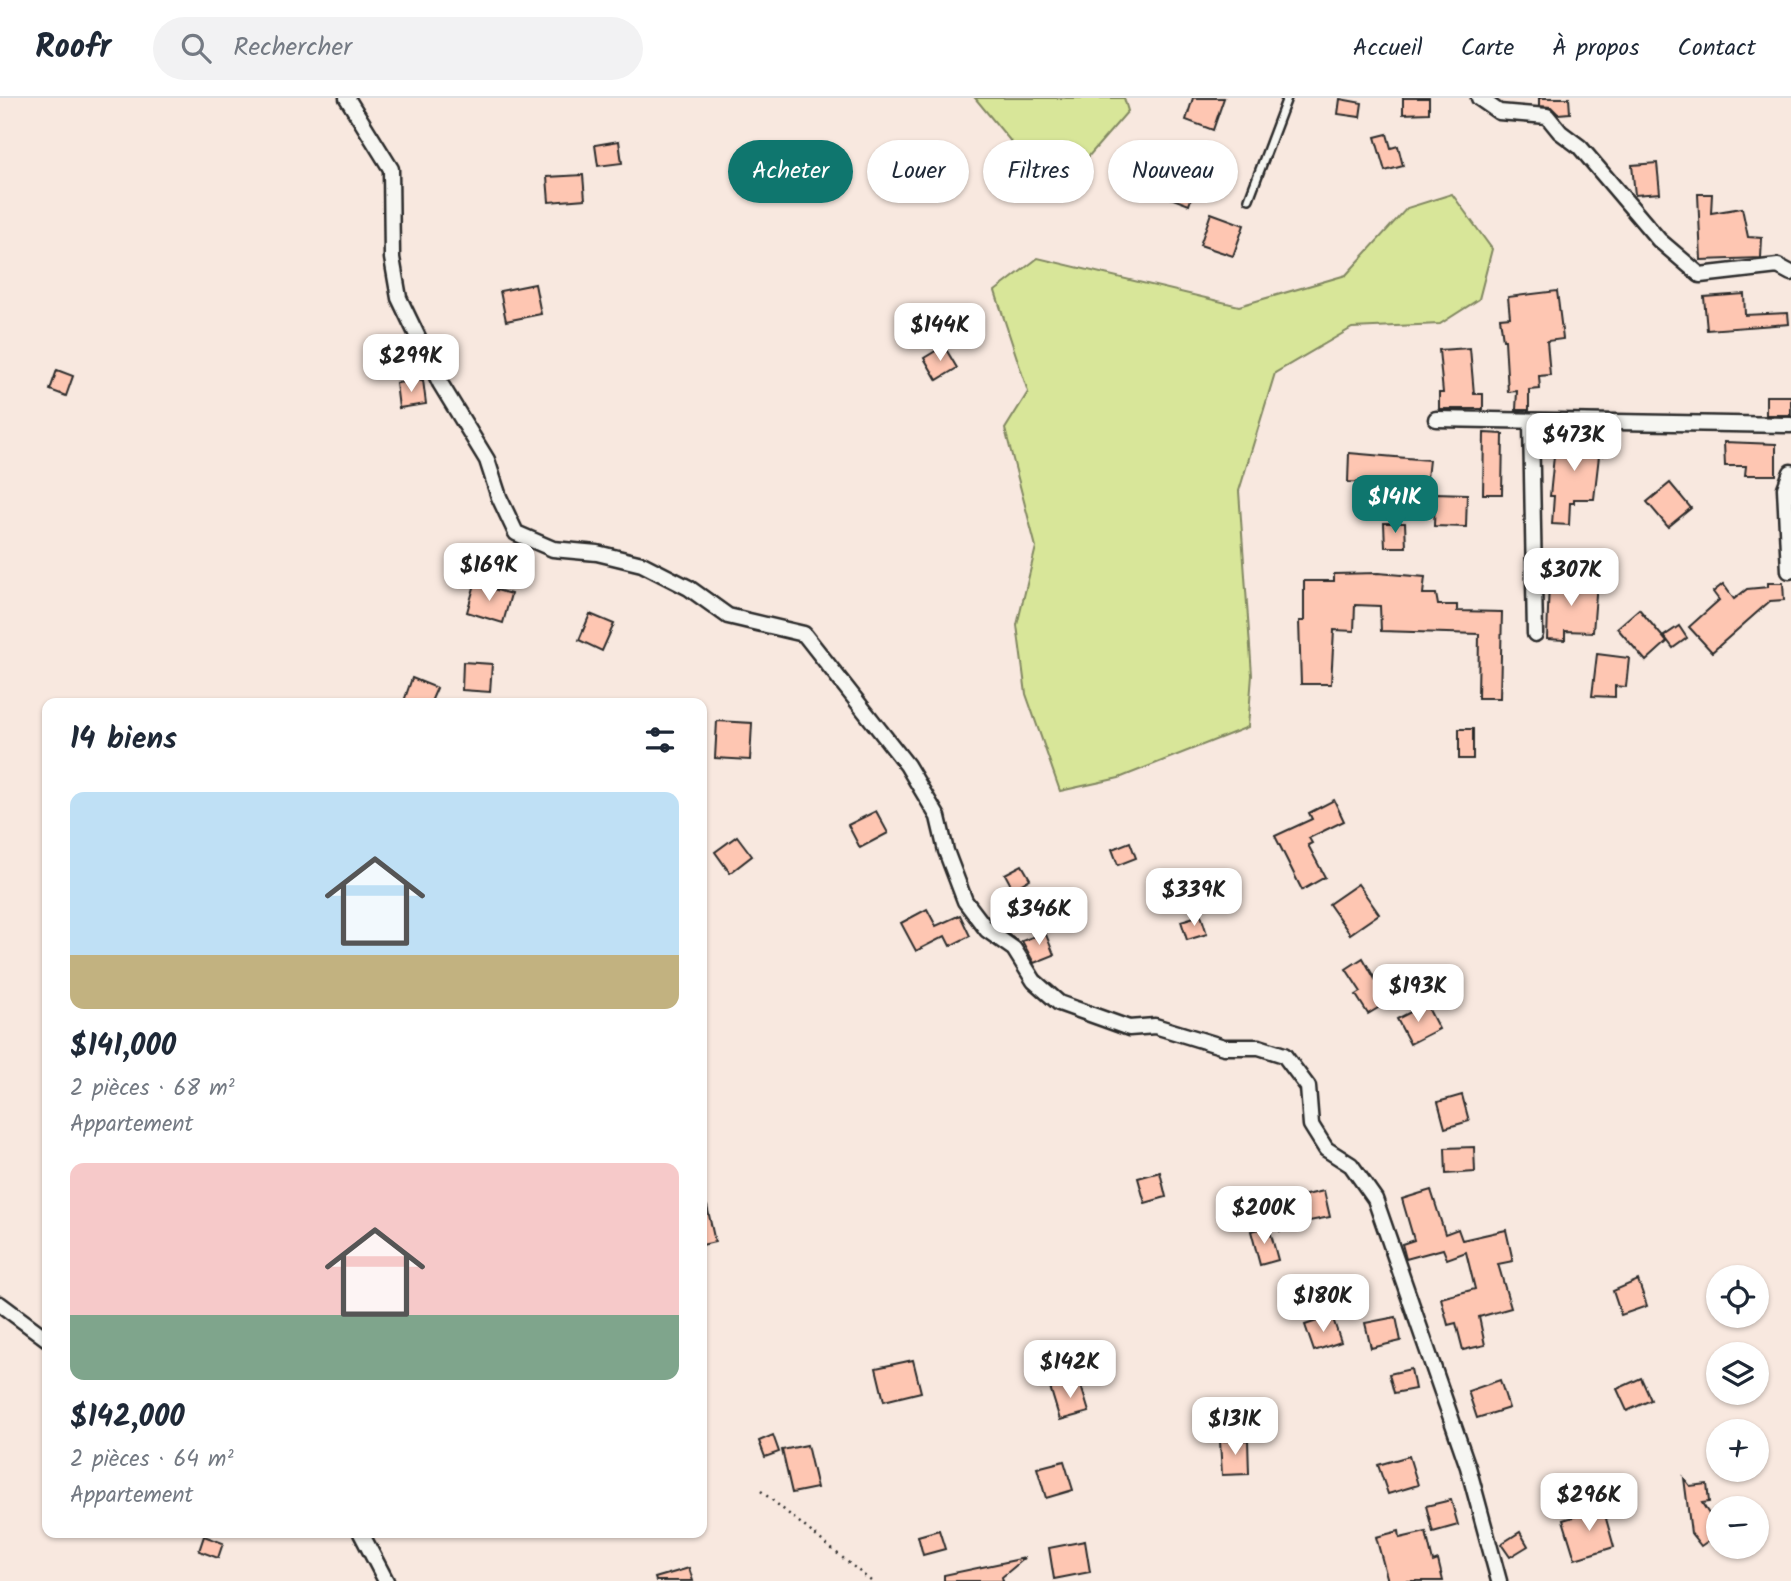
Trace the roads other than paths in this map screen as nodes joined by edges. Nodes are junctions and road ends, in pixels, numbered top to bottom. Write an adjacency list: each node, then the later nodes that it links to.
1 (347, 98): 16 (street)
2 (1287, 98): 4 (lane)
3 (1479, 98): 5 (street)
4 (1249, 198)
5 (1791, 273)
6 (1436, 419): 7 (street)
7 (1531, 421): 8 (street); 11 (street)
8 (1791, 425)
9 (1791, 472): 10 (street)
10 (1789, 571)
11 (1535, 634)
12 (0, 1304): 13 (street)
13 (42, 1335)
14 (364, 1538): 15 (street)
15 (386, 1581)
16 (1499, 1581)

